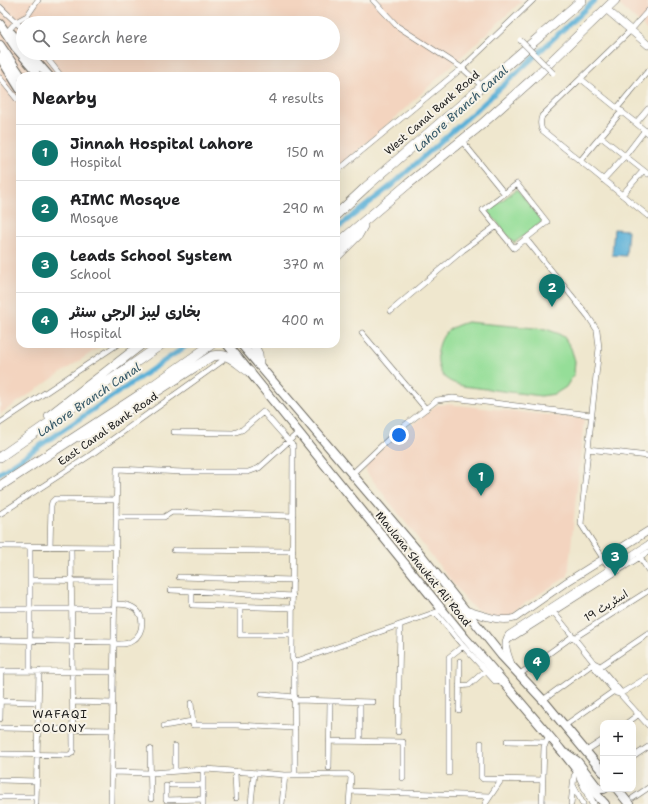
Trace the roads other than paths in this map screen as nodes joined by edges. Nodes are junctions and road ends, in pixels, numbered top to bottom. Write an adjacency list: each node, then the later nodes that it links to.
1 (38, 0): 9 (street)
2 (373, 0): 24 (street)
3 (533, 0): 24 (street, West Canal Bank Road)
4 (582, 0): 34 (highway, West Canal Bank Road)
5 (615, 0): 7 (highway)
6 (0, 7): 11 (street)
7 (606, 9): 13 (main road); 42 (highway)
8 (648, 11): 13 (street)
9 (27, 16)
10 (0, 21): 14 (main road)
11 (16, 22): 14 (street)
12 (0, 24): 19 (main road)
13 (631, 30): 18 (main road); 32 (street)
14 (8, 31): 15 (main road)
15 (16, 39)
16 (520, 40): 30 (street, bridge)
17 (0, 45): 26 (main road)
18 (648, 45)
19 (16, 48)
20 (0, 57): 33 (main road)
21 (26, 60): 27 (main road)
22 (35, 60): 28 (main road)
23 (48, 60): 29 (street)
24 (462, 68): 34 (street); 45 (street, West Canal Bank Road)
25 (648, 71): 36 (street)
26 (18, 72)
27 (35, 72)
28 (46, 72)
29 (57, 72)
30 (553, 73)
31 (0, 78): 35 (street)
32 (580, 79): 36 (street); 44 (street)
33 (16, 83)
34 (482, 86): 48 (highway, West Canal Bank Road)
35 (16, 98)
36 (618, 107): 38 (street)
37 (648, 109): 39 (street)
38 (622, 111): 39 (street); 41 (street)
39 (636, 123): 40 (street)
40 (647, 132): 43 (street)
41 (601, 137): 43 (street); 44 (street)
42 (462, 140): 49 (street); 54 (highway)
43 (625, 156): 46 (street); 47 (street)
44 (580, 161): 47 (street)
45 (340, 169)
46 (646, 172): 50 (street)
47 (604, 180): 50 (street)
48 (366, 187): 51 (highway); 52 (highway, West Canal Bank Road)
49 (504, 193): 55 (street); 56 (street)
50 (622, 195): 53 (street)
51 (340, 203)
52 (340, 211)
53 (648, 216)
54 (368, 218): 57 (highway); 58 (highway)
55 (496, 226): 56 (street); 59 (street)
56 (526, 239): 72 (street)
57 (340, 242)
58 (340, 253)
59 (390, 311)
60 (362, 333): 71 (street)
61 (112, 348): 73 (street)
62 (137, 348): 80 (highway)
63 (156, 348): 80 (highway)
64 (206, 348): 76 (highway)
65 (231, 348): 70 (main road, Maulana Shaukat Ali Road)
66 (244, 348): 69 (main road, Maulana Shaukat Ali Road)
67 (255, 348): 69 (highway)
68 (222, 355): 70 (highway); 76 (highway); 85 (street, East Canal Bank Road)
69 (259, 365): 81 (main road, Maulana Shaukat Ali Road)
70 (250, 372): 75 (main road, Maulana Shaukat Ali Road)
71 (426, 409): 72 (street); 81 (street)
72 (591, 415): 78 (street)
73 (0, 422)
74 (174, 432): 77 (street)
75 (300, 432): 77 (street); 82 (main road, Maulana Shaukat Ali Road)
76 (70, 439): 83 (highway)
77 (289, 442): 84 (street); 86 (street)
78 (588, 449): 79 (street); 99 (street)
79 (648, 456)
80 (0, 457)
81 (352, 474): 82 (main road); 117 (main road, Maulana Shaukat Ali Road)
82 (341, 483): 119 (main road, Maulana Shaukat Ali Road)
83 (0, 486)
84 (116, 500): 87 (street); 92 (street)
85 (0, 514)
86 (293, 516): 87 (street); 96 (street)
87 (116, 517): 94 (street)
88 (648, 531): 99 (main road)
89 (648, 544): 98 (main road)
90 (0, 546): 91 (street)
91 (30, 546): 92 (street); 103 (street)
92 (50, 547): 93 (street)
93 (71, 547): 94 (street); 105 (street)
94 (116, 547): 106 (street)
95 (174, 550): 96 (street)
96 (293, 551): 104 (street)
97 (648, 552): 98 (street)
98 (638, 554): 100 (main road); 101 (street); 118 (street)
99 (603, 559): 100 (street); 117 (main road)
100 (610, 569): 118 (main road)
101 (648, 570)
102 (179, 577): 104 (street)
103 (30, 580): 105 (street); 115 (street)
104 (293, 580): 110 (street)
105 (72, 581): 106 (street); 116 (street)
106 (115, 581): 111 (street)
107 (171, 590): 108 (street)
108 (192, 591): 110 (street); 112 (street)
109 (648, 591): 123 (street, اسٹریٹ 19)
110 (293, 596): 113 (street)
111 (115, 607): 116 (street); 127 (street); 127 (street)
112 (240, 607): 113 (street); 122 (street)
113 (293, 608): 122 (street)
114 (0, 609): 115 (street)
115 (30, 609): 116 (street); 125 (street)
116 (72, 609): 126 (street)
117 (464, 610): 132 (main road, Maulana Shaukat Ali Road)
118 (552, 610): 123 (street); 132 (main road)
119 (439, 612): 120 (street); 128 (street); 142 (main road, Maulana Shaukat Ali Road)
120 (400, 626): 130 (street); 171 (street)
121 (648, 634): 133 (street)
122 (292, 635): 130 (street)
123 (573, 637): 131 (street); 140 (street, اسٹریٹ 19)
124 (0, 640): 125 (street)
125 (30, 641): 126 (street); 135 (street)
126 (72, 642): 127 (street); 138 (street)
127 (114, 643): 139 (street)
128 (463, 646): 137 (street); 194 (street)
129 (460, 661): 143 (street)
130 (294, 662): 147 (street)
131 (594, 663): 133 (street); 144 (street); 148 (street)
132 (511, 664): 140 (main road, Maulana Shaukat Ali Road)
133 (599, 666): 146 (street)
134 (1, 671): 135 (street); 149 (street)
135 (30, 671): 136 (street)
136 (38, 671): 138 (street); 151 (street)
137 (485, 671): 142 (street); 143 (street)
138 (72, 672): 139 (street); 152 (street)
139 (114, 672): 155 (street)
140 (520, 674): 148 (main road, Maulana Shaukat Ali Road)
141 (648, 677): 146 (street)
142 (503, 680): 172 (main road, Maulana Shaukat Ali Road)
143 (459, 686): 157 (street)
144 (614, 691): 146 (street); 165 (street)
145 (262, 694): 147 (street)
146 (620, 694): 158 (street)
147 (295, 699): 150 (street); 168 (street)
148 (543, 700): 165 (main road, Maulana Shaukat Ali Road)
149 (0, 701): 151 (street); 160 (street)
150 (330, 701): 153 (street); 173 (street)
151 (38, 702): 167 (street)
152 (73, 702): 155 (street); 169 (street)
153 (360, 702): 154 (street); 174 (street)
154 (373, 702)
155 (113, 703): 170 (street)
156 (191, 703): 161 (street)
157 (459, 710)
158 (639, 714): 159 (street); 162 (street)
159 (646, 718): 163 (street)
160 (0, 719)
161 (192, 720): 164 (street); 168 (street)
162 (631, 720)
163 (648, 725)
164 (164, 726)
165 (564, 726): 183 (main road, Maulana Shaukat Ali Road)
166 (0, 728): 167 (street)
167 (38, 728): 169 (street); 184 (street)
168 (295, 728): 198 (street)
169 (74, 729): 170 (street); 184 (street)
170 (113, 730): 191 (street)
171 (398, 732)
172 (547, 739): 175 (street); 181 (main road, Maulana Shaukat Ali Road); 202 (street)
173 (329, 741): 174 (street); 186 (street)
174 (360, 741): 199 (street)
175 (507, 741)
176 (481, 743): 201 (street)
177 (600, 743): 183 (street)
178 (175, 746): 189 (street)
179 (648, 747): 185 (street)
180 (150, 749): 192 (street)
181 (561, 750): 195 (main road, Maulana Shaukat Ali Road); 207 (main road)
182 (0, 754): 184 (street)
183 (589, 754): 187 (main road, Maulana Shaukat Ali Road); 196 (main road)
184 (37, 755): 203 (street)
185 (634, 756)
186 (329, 768)
187 (600, 768)
188 (202, 769): 189 (street); 190 (street); 204 (street)
189 (175, 770): 192 (street)
190 (235, 771): 193 (street); 213 (street)
191 (112, 772): 192 (street); 218 (street)
192 (151, 773): 214 (street)
193 (254, 773): 197 (street); 219 (street)
194 (449, 773)
195 (579, 774): 205 (street); 226 (main road); 227 (main road, Maulana Shaukat Ali Road)
196 (600, 774)
197 (285, 775): 198 (street); 220 (street)
198 (295, 775): 208 (street)
199 (403, 778)
200 (0, 780): 203 (street)
201 (501, 780): 202 (street); 210 (street)
202 (543, 780): 223 (street)
203 (36, 781): 212 (street)
204 (203, 785): 216 (street); 216 (street)
205 (573, 785): 224 (street); 225 (street)
206 (648, 788): 215 (street)
207 (600, 789)
208 (350, 791): 210 (street); 221 (street)
209 (620, 792): 215 (main road)
210 (490, 796): 222 (street)
211 (0, 797): 212 (street)
212 (36, 797): 217 (street)
213 (236, 798)
214 (150, 799)
215 (631, 801)
216 (203, 802)
217 (36, 804)
218 (111, 804)
219 (251, 804)
220 (282, 804)
221 (349, 804)
222 (485, 804)
223 (542, 804)
224 (570, 804)
225 (584, 804)
226 (593, 804)
227 (605, 804)

